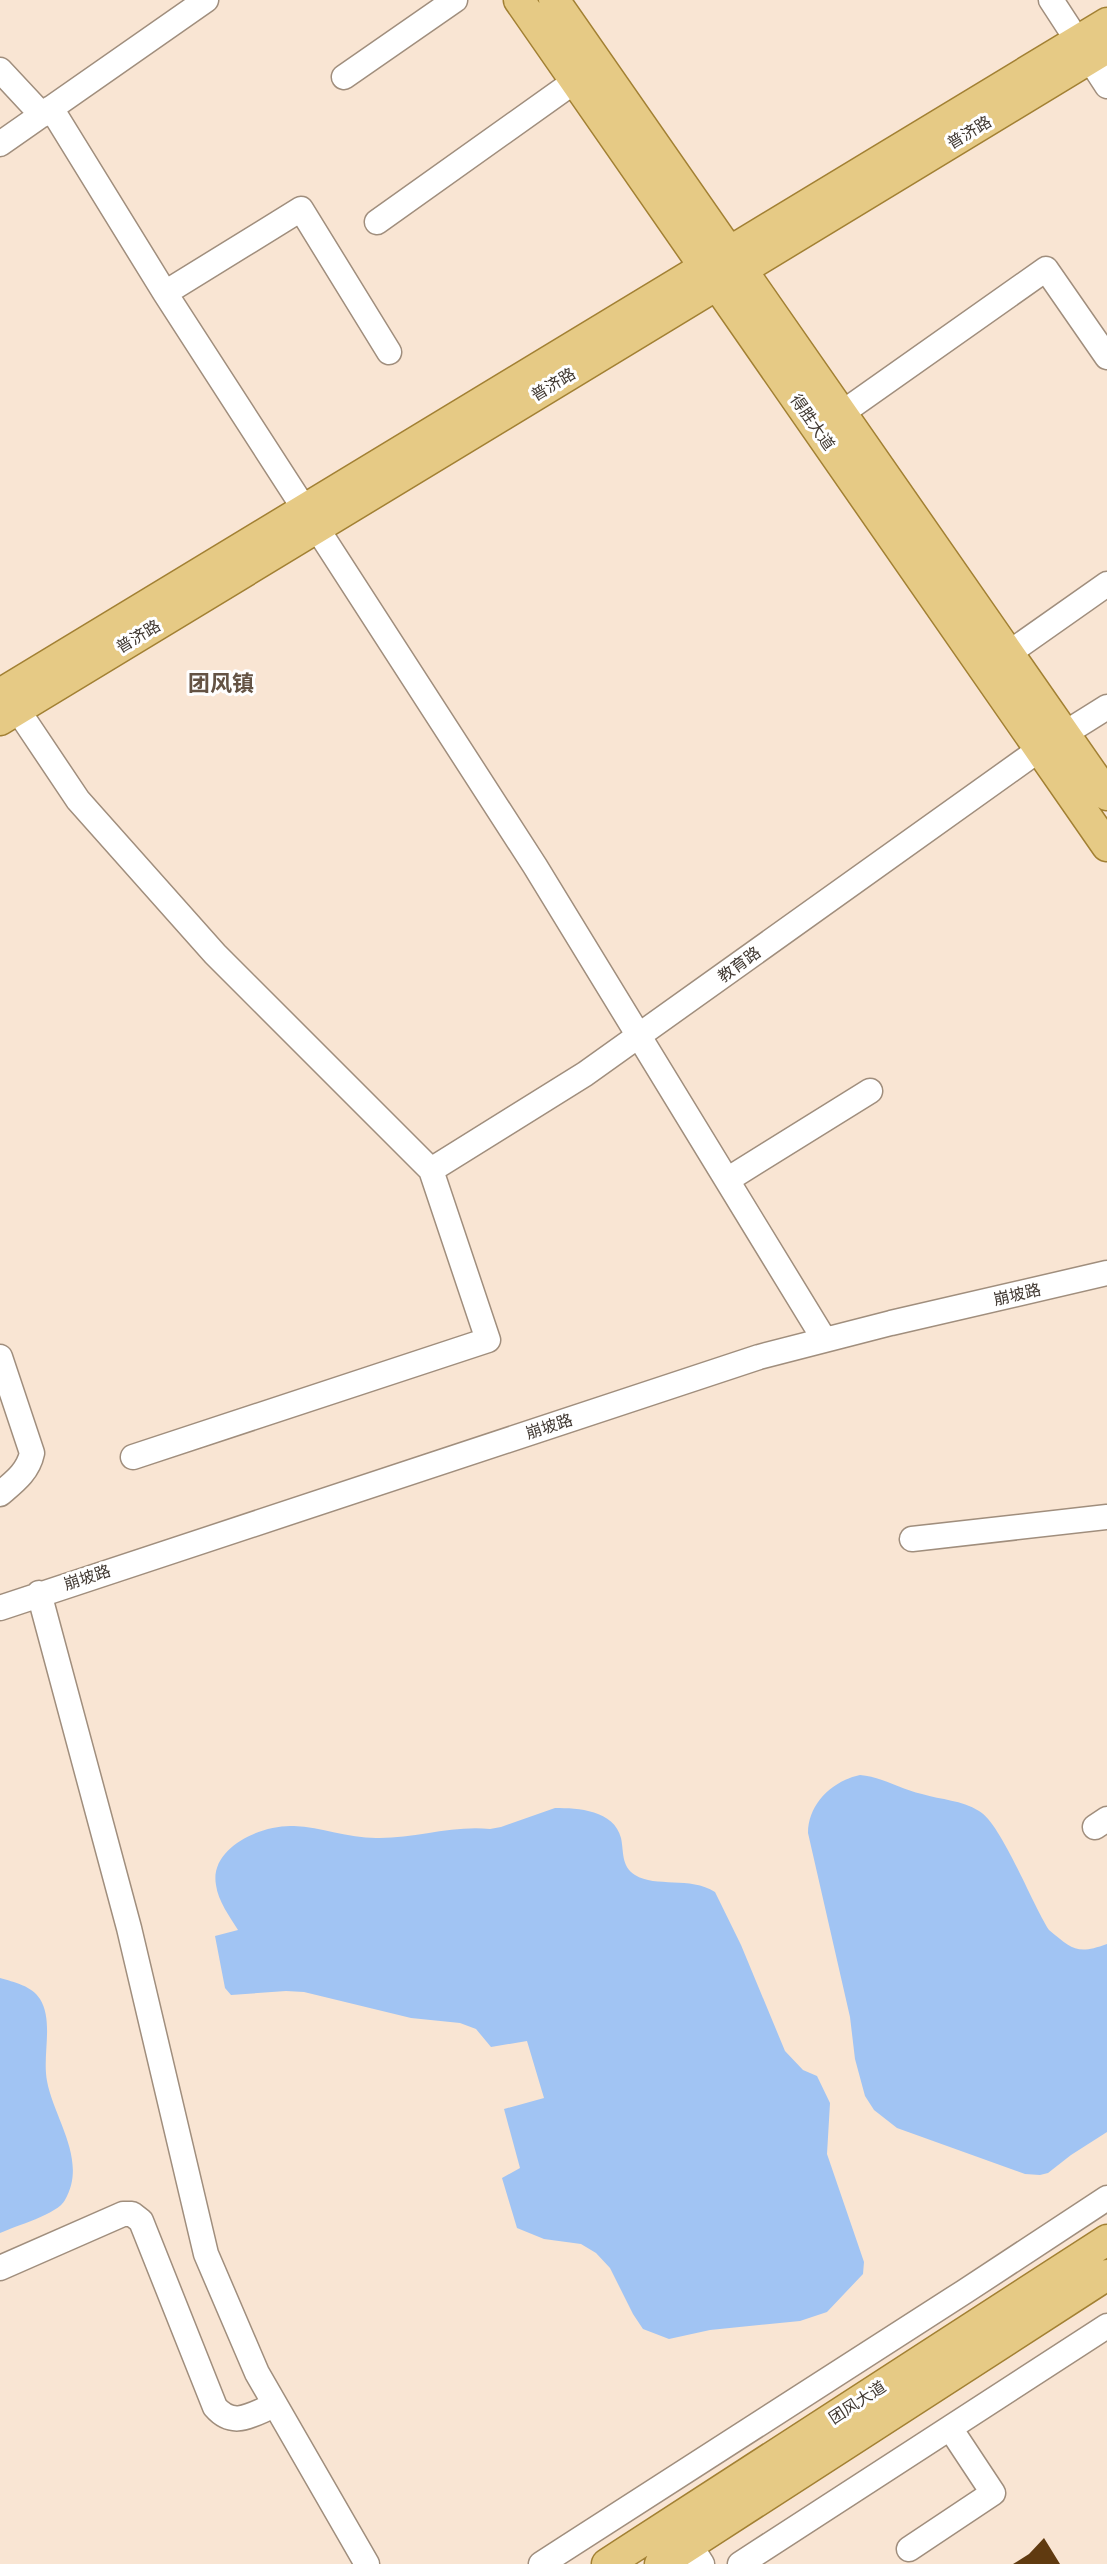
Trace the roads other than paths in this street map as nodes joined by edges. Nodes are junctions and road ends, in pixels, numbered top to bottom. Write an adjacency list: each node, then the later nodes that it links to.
1 (206, 0): 12 (street)
2 (455, 0): 9 (street)
3 (519, 0): 10 (main road, 得胜大道)
4 (554, 0): 15 (main road, 得胜大道)
5 (1051, 0): 7 (street)
6 (1107, 23): 7 (main road, 普济路)
7 (1091, 49): 11 (street); 15 (main road, 普济路)
8 (0, 70): 12 (street)
9 (344, 77)
10 (576, 81): 14 (street); 15 (main road, 得胜大道)
11 (1107, 86)
12 (46, 111): 13 (street); 16 (street)
13 (0, 144)
14 (377, 222)
15 (723, 268): 19 (main road, 得胜大道); 20 (main road, 普济路); 25 (main road, 得胜大道)
16 (165, 293): 17 (street); 20 (street)
17 (389, 352)
18 (1107, 357): 19 (street)
19 (842, 413): 22 (main road, 得胜大道)
20 (312, 518): 24 (main road, 普济路); 28 (street)
21 (1107, 584): 22 (street)
22 (1009, 653): 25 (main road, 得胜大道)
23 (1107, 707): 25 (street, 教育路)
24 (6, 708): 30 (street)
25 (1052, 742): 26 (main road, 得胜大道); 27 (main road, 得胜大道); 28 (street, 教育路)
26 (1107, 795)
27 (1107, 846)
28 (639, 1036): 30 (street, 教育路); 31 (street)
29 (870, 1091): 31 (street)
30 (431, 1170): 35 (street)
31 (727, 1180): 33 (street)
32 (1107, 1274): 33 (street, 崩坡路)
33 (824, 1339): 39 (street, 崩坡路)
34 (0, 1357): 36 (street)
35 (133, 1457)
36 (0, 1494)
37 (1107, 1517): 38 (street)
38 (912, 1539)
39 (39, 1593): 40 (street, 崩坡路); 46 (street)
40 (0, 1608)
41 (1107, 2198): 51 (street)
42 (1107, 2240): 52 (main road, 团风大道)
43 (0, 2268): 46 (street)
44 (1107, 2275): 49 (main road, 团风大道)
45 (1107, 2326): 47 (street)
46 (275, 2405): 50 (street)
47 (950, 2428): 48 (street); 54 (street)
48 (909, 2548)
49 (696, 2554): 53 (main road, 团风大道)
50 (367, 2564)
51 (541, 2564)
52 (607, 2564)
53 (660, 2564)
54 (740, 2564)

